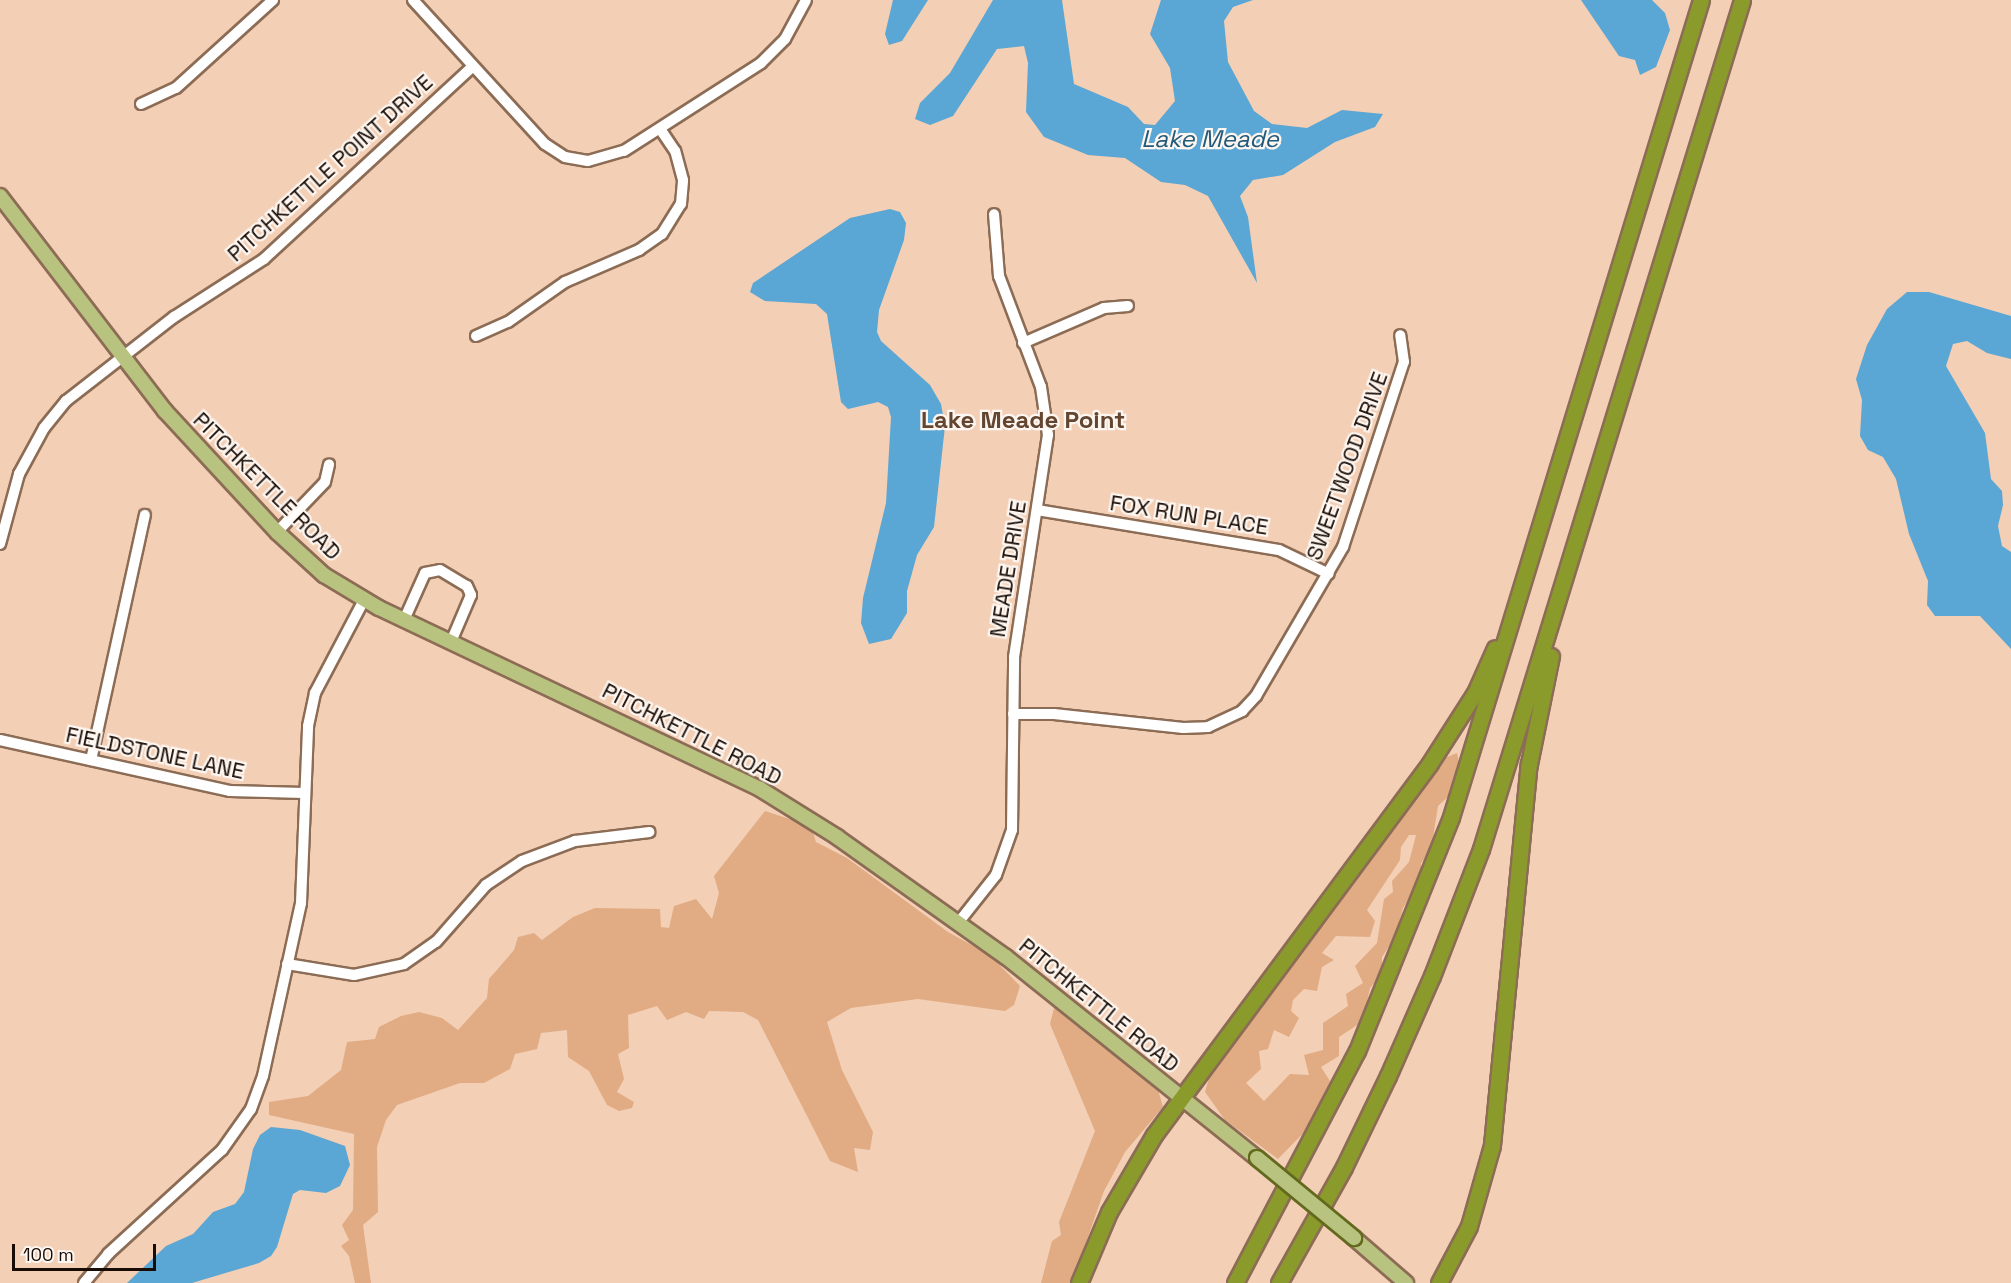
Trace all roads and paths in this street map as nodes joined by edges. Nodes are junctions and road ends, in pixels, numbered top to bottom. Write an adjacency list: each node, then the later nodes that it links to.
1 (273, 0): 7 (street)
2 (413, 0): 6 (street)
3 (807, 0): 8 (street)
4 (1701, 0): 21 (highway)
5 (1742, 0): 22 (highway)
6 (473, 66): 8 (street); 15 (street, PITCHKETTLE POINT DRIVE)
7 (141, 104)
8 (660, 129): 13 (street)
9 (0, 196): 15 (main road, PITCHKETTLE ROAD)
10 (994, 214): 14 (street, MEADE DRIVE)
11 (1128, 306): 14 (street)
12 (1400, 334): 23 (street, SWEETWOOD DRIVE)
13 (476, 336)
14 (1023, 343): 17 (street, MEADE DRIVE)
15 (122, 356): 19 (main road, PITCHKETTLE ROAD); 20 (street, PITCHKETTLE POINT DRIVE)
16 (329, 464): 19 (street)
17 (1037, 510): 23 (street, FOX RUN PLACE); 27 (street, MEADE DRIVE)
18 (145, 514): 29 (street)
19 (277, 532): 24 (main road, PITCHKETTLE ROAD)
20 (0, 544)
21 (1531, 559): 34 (highway); 37 (highway)
22 (1570, 563): 38 (highway); 40 (highway)
23 (1329, 574): 27 (street, SWEETWOOD DRIVE)
24 (364, 600): 25 (main road, PITCHKETTLE ROAD); 30 (street)
25 (404, 621): 26 (main road, PITCHKETTLE ROAD); 26 (street)
26 (451, 642): 32 (main road, PITCHKETTLE ROAD)
27 (1012, 714): 32 (street, MEADE DRIVE)
28 (0, 740): 29 (street, FIELDSTONE LANE)
29 (91, 760): 30 (street, FIELDSTONE LANE)
30 (304, 793): 33 (street)
31 (649, 832): 33 (street)
32 (958, 923): 34 (main road, PITCHKETTLE ROAD)
33 (287, 964): 35 (street)
34 (1181, 1097): 36 (highway); 39 (main road, PITCHKETTLE ROAD, bridge)
35 (84, 1283)
36 (1079, 1283)
37 (1234, 1283)
38 (1279, 1283)
39 (1406, 1283)
40 (1439, 1283)

